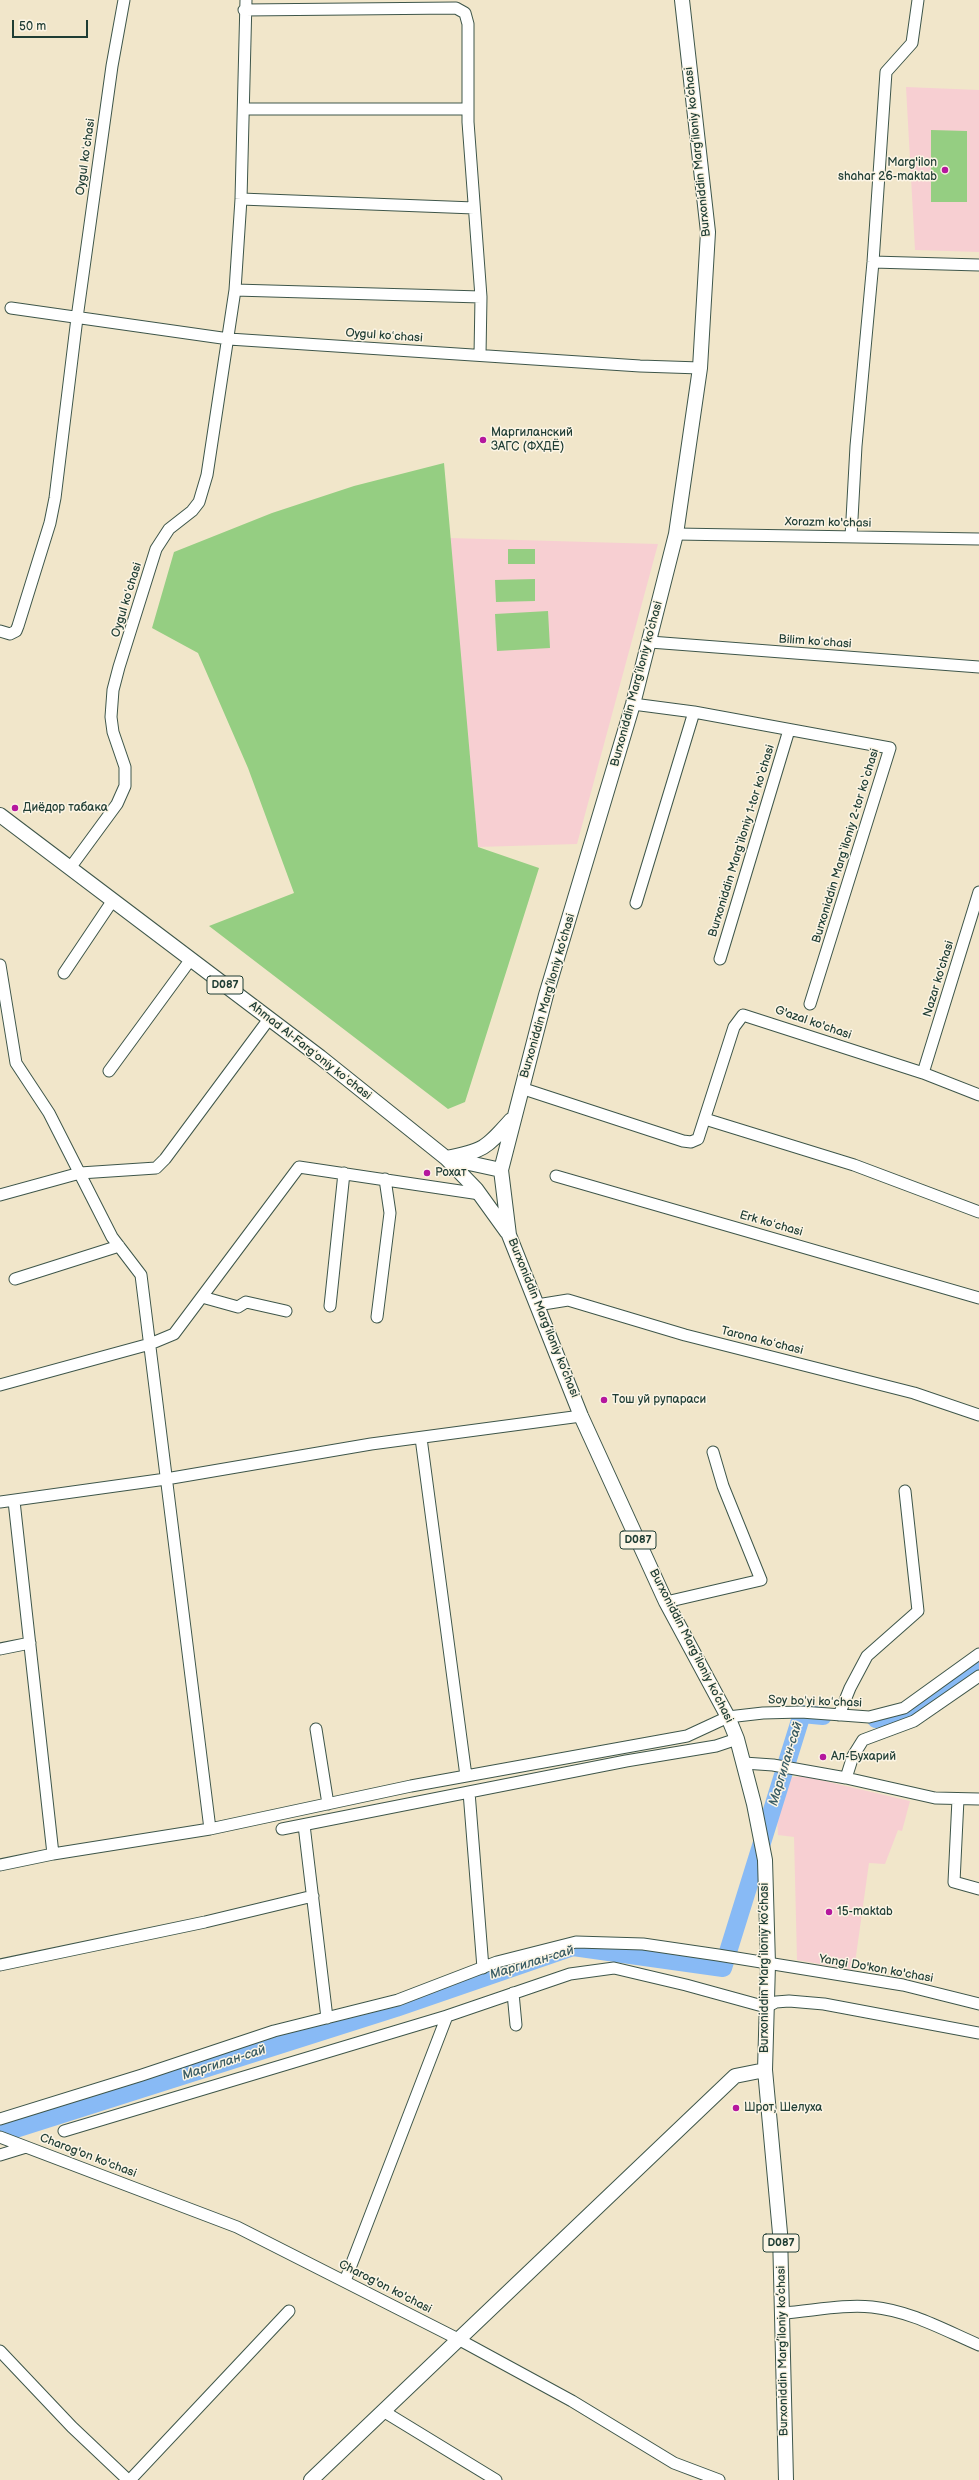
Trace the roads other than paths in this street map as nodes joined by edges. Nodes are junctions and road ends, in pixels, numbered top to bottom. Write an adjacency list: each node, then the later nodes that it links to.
1 (124, 0): 14 (street, Oygul koʻchasi)
2 (682, 0): 17 (main road, Burxoniddin Marg’iloniy ko’chasi)
3 (918, 0): 9 (street)
4 (245, 5): 5 (street, Oygul koʻchasi); 6 (street, Oygul koʻchasi)
5 (244, 109): 6 (street); 7 (street, Oygul koʻchasi)
6 (467, 109): 8 (street, Oygul koʻchasi)
7 (241, 199): 8 (street); 11 (street, Oygul koʻchasi)
8 (474, 208): 12 (street, Oygul koʻchasi)
9 (873, 262): 10 (street); 19 (street)
10 (979, 265)
11 (235, 290): 12 (street); 15 (street, Oygul koʻchasi)
12 (481, 298): 16 (street, Oygul koʻchasi)
13 (11, 308): 14 (street)
14 (77, 318): 15 (street, Oygul koʻchasi); 21 (street, Oygul koʻchasi)
15 (229, 339): 16 (street, Oygul koʻchasi); 28 (street, Oygul koʻchasi)
16 (480, 355): 17 (street)
17 (700, 368): 18 (main road, Burxoniddin Marg’iloniy ko’chasi)
18 (676, 534): 19 (street, Xorazm ko'chasi); 22 (main road, Burxoniddin Marg’iloniy ko’chasi)
19 (851, 537): 20 (street, Xorazm ko'chasi)
20 (979, 539)
21 (0, 631)
22 (650, 642): 23 (street, Bilim koʻchasi); 24 (main road, Burxoniddin Marg’iloniy ko’chasi)
23 (979, 667)
24 (634, 704): 25 (street); 40 (main road, Burxoniddin Marg’iloniy ko’chasi)
25 (694, 712): 26 (street); 31 (street)
26 (790, 730): 33 (street, Burxoniddin Marg‘iloniy 1-tor ko‘chasi); 36 (street, Burxoniddin Marg‘iloniy 2-tor ko‘chasi)
27 (0, 815): 28 (main road, Ahmad Al-Fargʻoniy koʻchasi / D087)
28 (70, 868): 30 (main road, Ahmad Al-Fargʻoniy koʻchasi / D087)
29 (979, 892): 39 (street, Nazar ko'chasi)
30 (113, 900): 32 (main road, Ahmad Al-Fargʻoniy koʻchasi / D087); 35 (street)
31 (636, 903)
32 (191, 959): 37 (main road, Ahmad Al-Fargʻoniy koʻchasi / D087); 38 (street)
33 (720, 959)
34 (0, 965): 46 (street)
35 (64, 973)
36 (810, 1004)
37 (269, 1019): 44 (main road, Ahmad Al-Fargʻoniy koʻchasi / D087); 46 (street)
38 (109, 1071)
39 (923, 1074): 41 (street, G'azal ko'chasi); 43 (street, G'azal ko'chasi)
40 (521, 1088): 42 (main road, Burxoniddin Marg’iloniy ko’chasi); 43 (street, G'azal ko'chasi)
41 (979, 1096)
42 (513, 1118): 44 (main road); 45 (main road, Burxoniddin Marg’iloniy ko’chasi / D087)
43 (705, 1119): 52 (street)
44 (446, 1158): 45 (main road, D087); 50 (main road, D087)
45 (501, 1170): 53 (main road, Burxoniddin Marg’iloniy ko’chasi / D087)
46 (80, 1173): 51 (street); 54 (street)
47 (344, 1173): 49 (street); 56 (street); 59 (street)
48 (556, 1176): 57 (street, Erk koʻchasi)
49 (385, 1179): 50 (street); 61 (street)
50 (480, 1194): 53 (main road, D087)
51 (0, 1195)
52 (979, 1212)
53 (509, 1235): 58 (main road, Burxoniddin Marg’iloniy ko’chasi / D087)
54 (119, 1246): 55 (street); 62 (street)
55 (15, 1279)
56 (202, 1297): 60 (street); 62 (street)
57 (979, 1298)
58 (537, 1305): 64 (street, Tarona koʻchasi); 65 (main road, Burxoniddin Marg’iloniy ko’chasi / D087)
59 (330, 1306)
60 (286, 1311)
61 (377, 1317)
62 (150, 1344): 63 (street); 68 (street)
63 (0, 1385)
64 (979, 1415)
65 (581, 1416): 66 (street); 72 (main road, Burxoniddin Marg’iloniy ko’chasi / D087)
66 (421, 1438): 68 (street); 82 (street)
67 (713, 1452): 72 (street)
68 (166, 1478): 70 (street); 89 (street)
69 (905, 1491): 77 (street)
70 (14, 1501): 71 (street); 73 (street)
71 (0, 1502)
72 (666, 1602): 78 (main road, Burxoniddin Marg’iloniy ko’chasi / D087)
73 (30, 1643): 74 (street); 91 (street)
74 (0, 1649)
75 (979, 1654): 77 (street, Soy boʻyi koʻchasi)
76 (979, 1676): 83 (street)
77 (839, 1715): 78 (street, Soy boʻyi koʻchasi)
78 (728, 1717): 80 (main road, Burxoniddin Marg’iloniy ko’chasi / D087); 82 (street, Soy boʻyi koʻchasi)
79 (316, 1729): 87 (street)
80 (737, 1739): 81 (main road, Burxoniddin Marg’iloniy ko’chasi / D087); 84 (street)
81 (744, 1763): 83 (street); 95 (main road, Burxoniddin Marg’iloniy ko’chasi / D087)
82 (466, 1776): 87 (street, Soy boʻyi koʻchasi)
83 (846, 1778): 85 (street)
84 (469, 1792): 88 (street); 97 (street)
85 (958, 1799): 86 (street); 93 (street)
86 (979, 1799)
87 (328, 1804): 89 (street, Soy boʻyi koʻchasi)
88 (304, 1825): 90 (street); 94 (street)
89 (210, 1829): 91 (street, Soy boʻyi koʻchasi)
90 (282, 1830)
91 (53, 1854): 92 (street, Soy boʻyi koʻchasi)
92 (0, 1865)
93 (979, 1889)
94 (313, 1896): 96 (street); 102 (street)
95 (768, 1964): 97 (street, Yangi Do'kon ko'chasi); 99 (street, Yangi Do'kon ko'chasi); 100 (main road, Burxoniddin Marg’iloniy ko’chasi / D087)
96 (0, 1965)
97 (483, 1968): 102 (street, Yangi Do'kon ko'chasi)
98 (513, 1992): 100 (street); 101 (street); 103 (street)
99 (979, 2004)
100 (766, 2007): 104 (street); 105 (main road, Burxoniddin Marg’iloniy ko’chasi / D087)
101 (447, 2016): 107 (street); 111 (street)
102 (327, 2018): 106 (street, Yangi Do'kon ko'chasi)
103 (516, 2025)
104 (979, 2033)
105 (765, 2070): 113 (main road, Burxoniddin Marg’iloniy ko’chasi / D087); 114 (main road)
106 (0, 2119)
107 (64, 2131)
108 (0, 2137): 109 (street, Charog'on ko'chasi)
109 (26, 2147): 110 (street); 111 (street, Charog'on ko'chasi)
110 (0, 2155)
111 (345, 2282): 114 (street, Charog'on ko'chasi)
112 (289, 2311): 118 (street)
113 (783, 2313): 115 (street); 122 (main road, Burxoniddin Marg’iloniy ko’chasi / D087)
114 (458, 2339): 117 (main road); 121 (street, Charog'on ko'chasi)
115 (979, 2345)
116 (0, 2351): 118 (street)
117 (383, 2411): 119 (main road); 120 (street)
118 (129, 2480)
119 (312, 2480)
120 (496, 2480)
121 (719, 2480)
122 (786, 2480)

